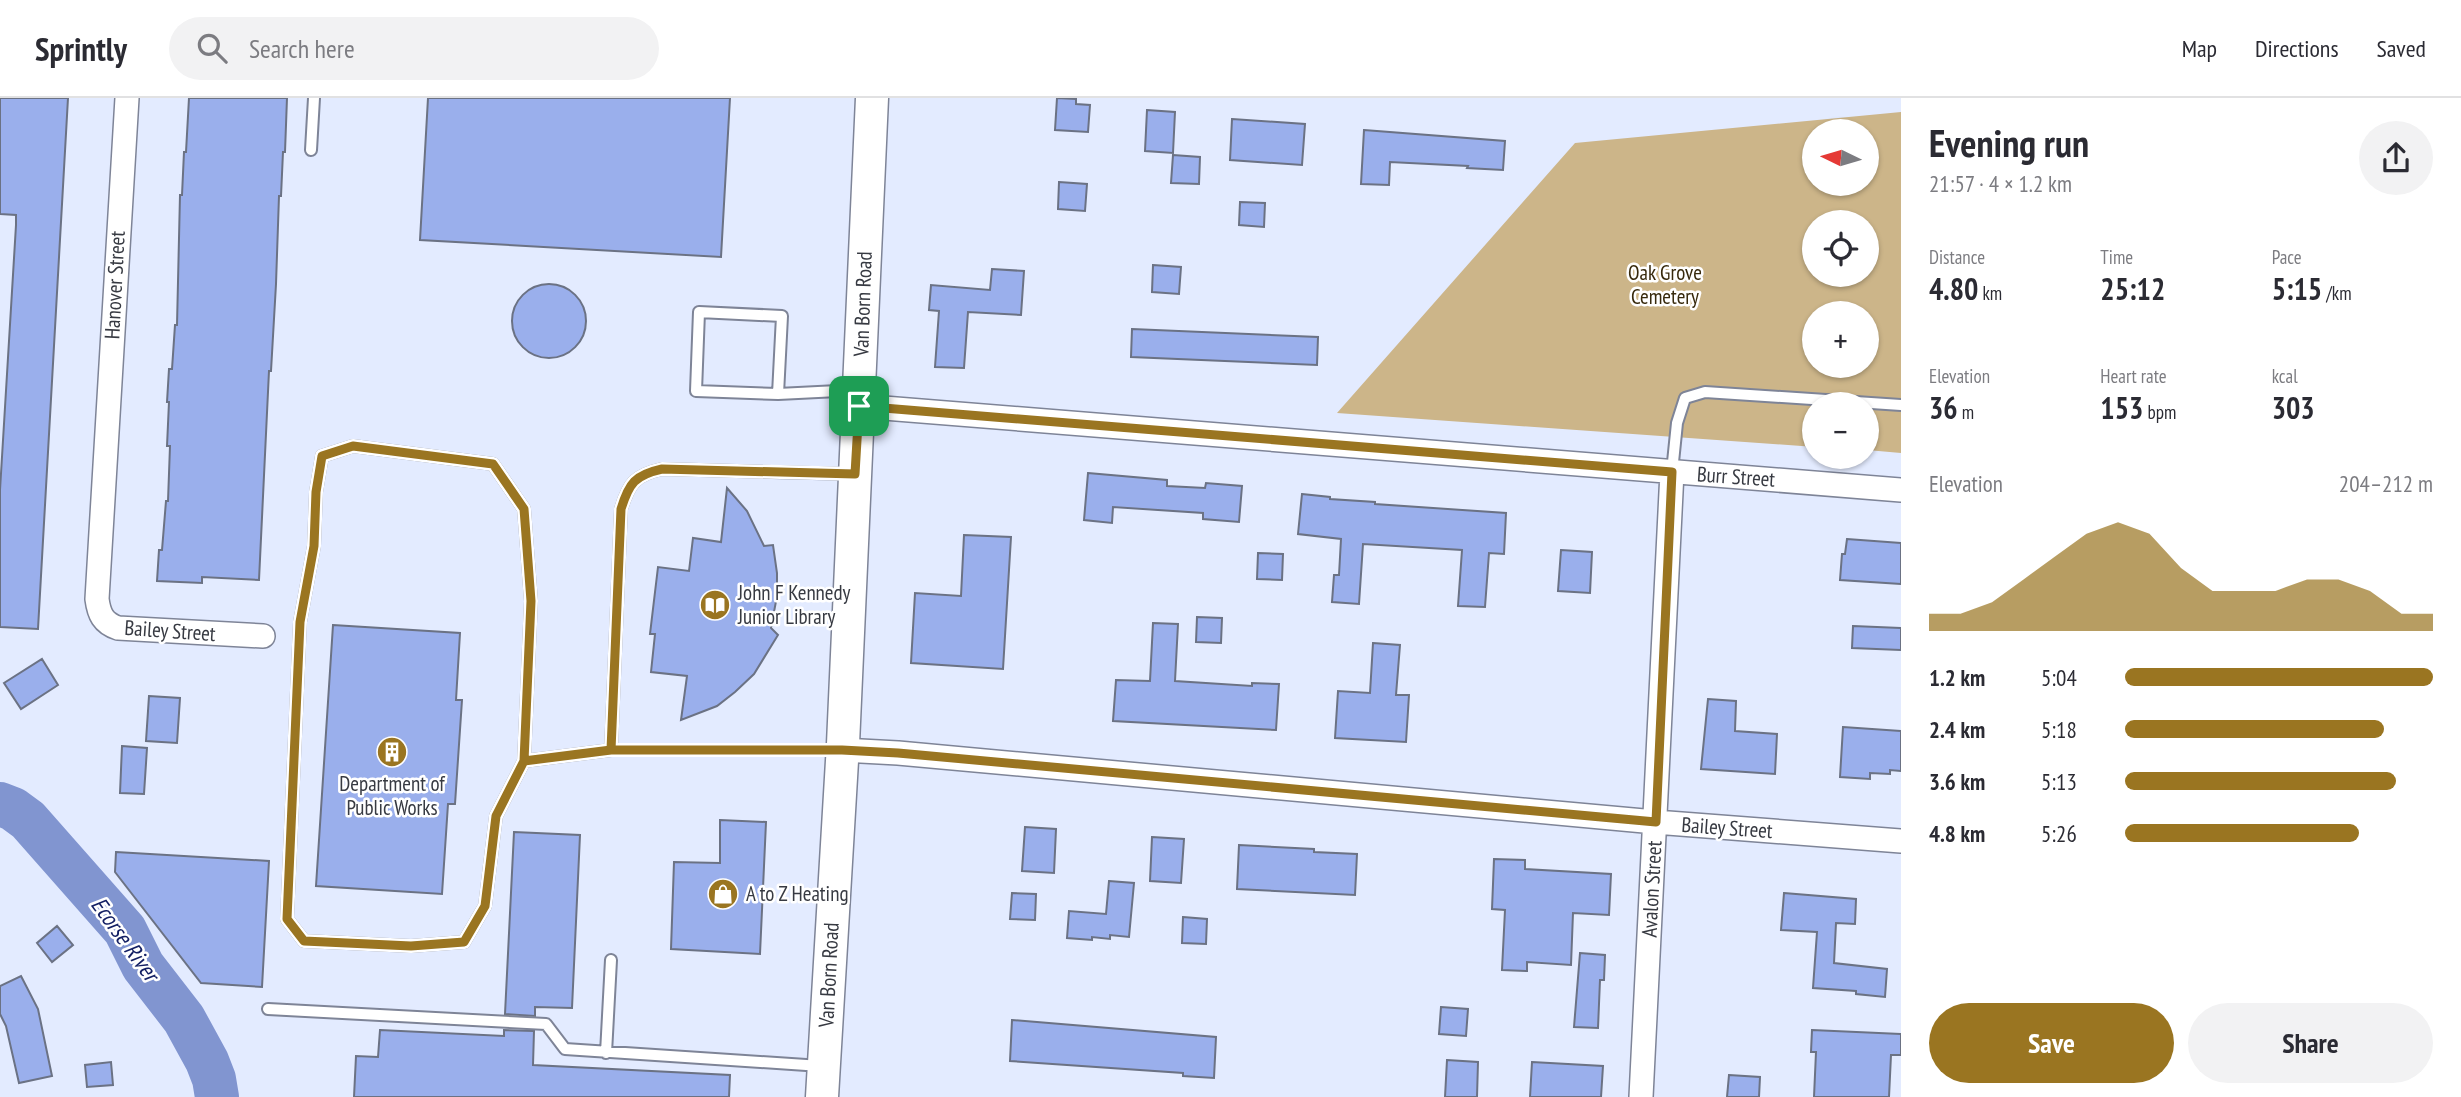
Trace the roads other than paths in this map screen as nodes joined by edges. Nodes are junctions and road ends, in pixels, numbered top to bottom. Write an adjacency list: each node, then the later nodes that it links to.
1 (127, 98): 8 (street, Hanover Street)
2 (314, 98): 4 (lane)
3 (872, 98): 6 (main road, Van Born Road)
4 (311, 150)
5 (778, 394): 5 (lane); 6 (lane)
6 (860, 398): 9 (street, Burr Street); 10 (main road, Van Born Road)
7 (1901, 405): 9 (lane)
8 (104, 471): 12 (street, Bailey Street)
9 (1672, 472): 11 (street, Burr Street); 16 (street, Avalon Street)
10 (855, 474): 13 (lane); 14 (main road, Van Born Road)
11 (1901, 490)
12 (263, 636)
13 (611, 750): 14 (lane); 15 (lane)
14 (842, 750): 16 (street, Bailey Street); 21 (main road, Van Born Road)
15 (524, 761): 15 (lane)
16 (1656, 822): 17 (street, Bailey Street); 23 (street, Avalon Street)
17 (1901, 841)
18 (611, 960): 20 (lane)
19 (268, 1009): 20 (lane)
20 (606, 1053): 21 (lane)
21 (824, 1066): 22 (main road, Van Born Road)
22 (822, 1097)
23 (1642, 1097)

